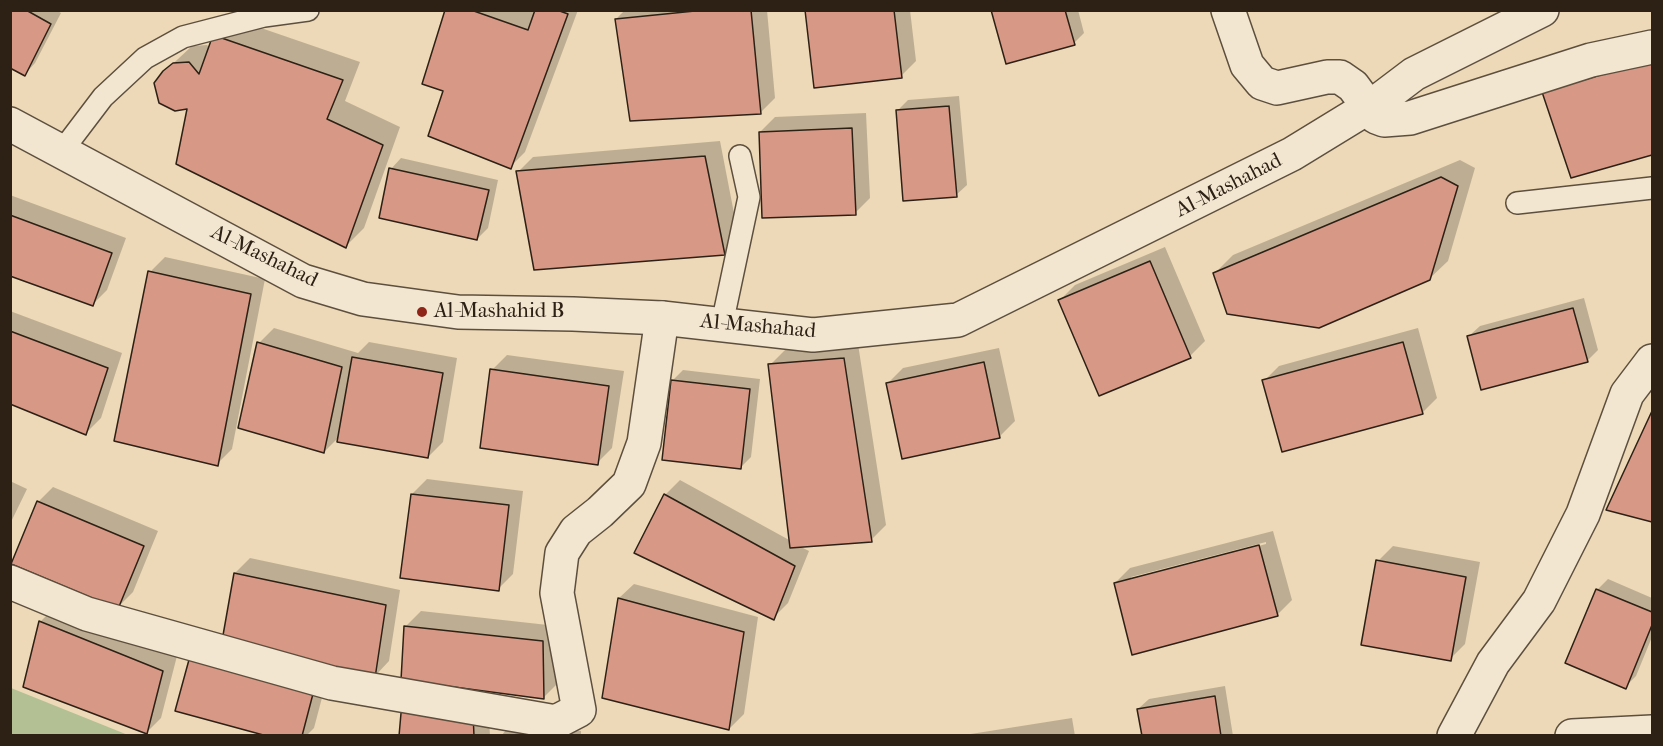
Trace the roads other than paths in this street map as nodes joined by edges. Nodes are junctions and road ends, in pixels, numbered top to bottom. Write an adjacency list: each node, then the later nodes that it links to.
1 (1228, 10): 5 (street)
2 (1542, 10): 5 (street, Al-Mashahad)
3 (301, 11): 7 (lane)
4 (1653, 47): 5 (street)
5 (1368, 107): 12 (street, Al-Mashahad)
6 (10, 124): 7 (street, Al-Mashahad)
7 (62, 151): 11 (street, Al-Mashahad)
8 (740, 156): 12 (lane)
9 (1653, 188): 10 (lane)
10 (1517, 203)
11 (662, 318): 12 (street, Al-Mashahad); 14 (street)
12 (722, 324)
13 (1653, 361): 16 (street)
14 (10, 582)
15 (1653, 732): 17 (street)
16 (1454, 735)
17 (1572, 735)

